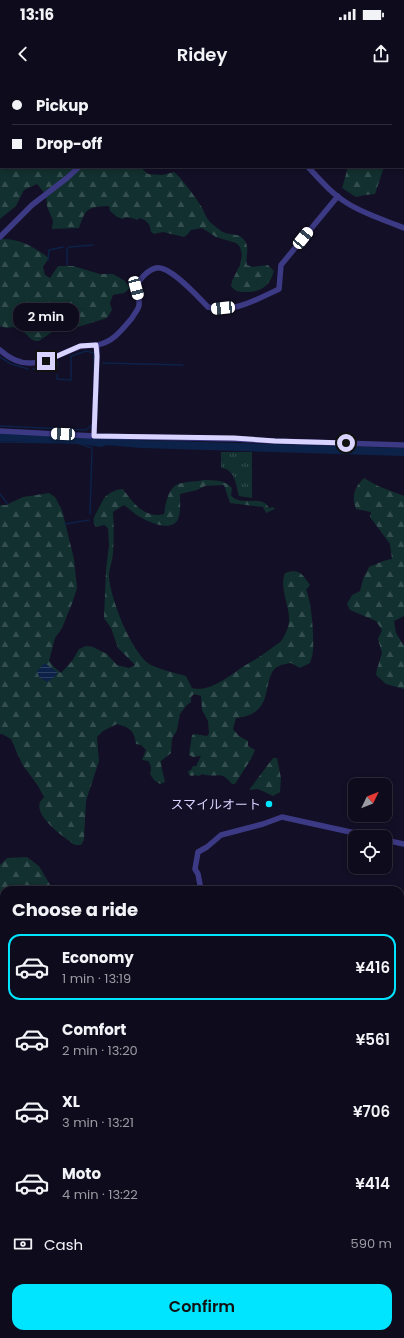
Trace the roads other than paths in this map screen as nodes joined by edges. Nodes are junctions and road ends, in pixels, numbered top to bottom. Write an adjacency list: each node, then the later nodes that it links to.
1 (78, 168): 5 (street)
2 (309, 168): 3 (street)
3 (338, 196): 4 (street); 6 (street)
4 (404, 228)
5 (0, 237)
6 (96, 345): 7 (street); 9 (street)
7 (0, 350)
8 (0, 431): 9 (street)
9 (94, 436): 10 (street)
10 (404, 445)
11 (348, 832): 14 (street)
12 (392, 841): 13 (street)
13 (404, 844)
14 (200, 886)

